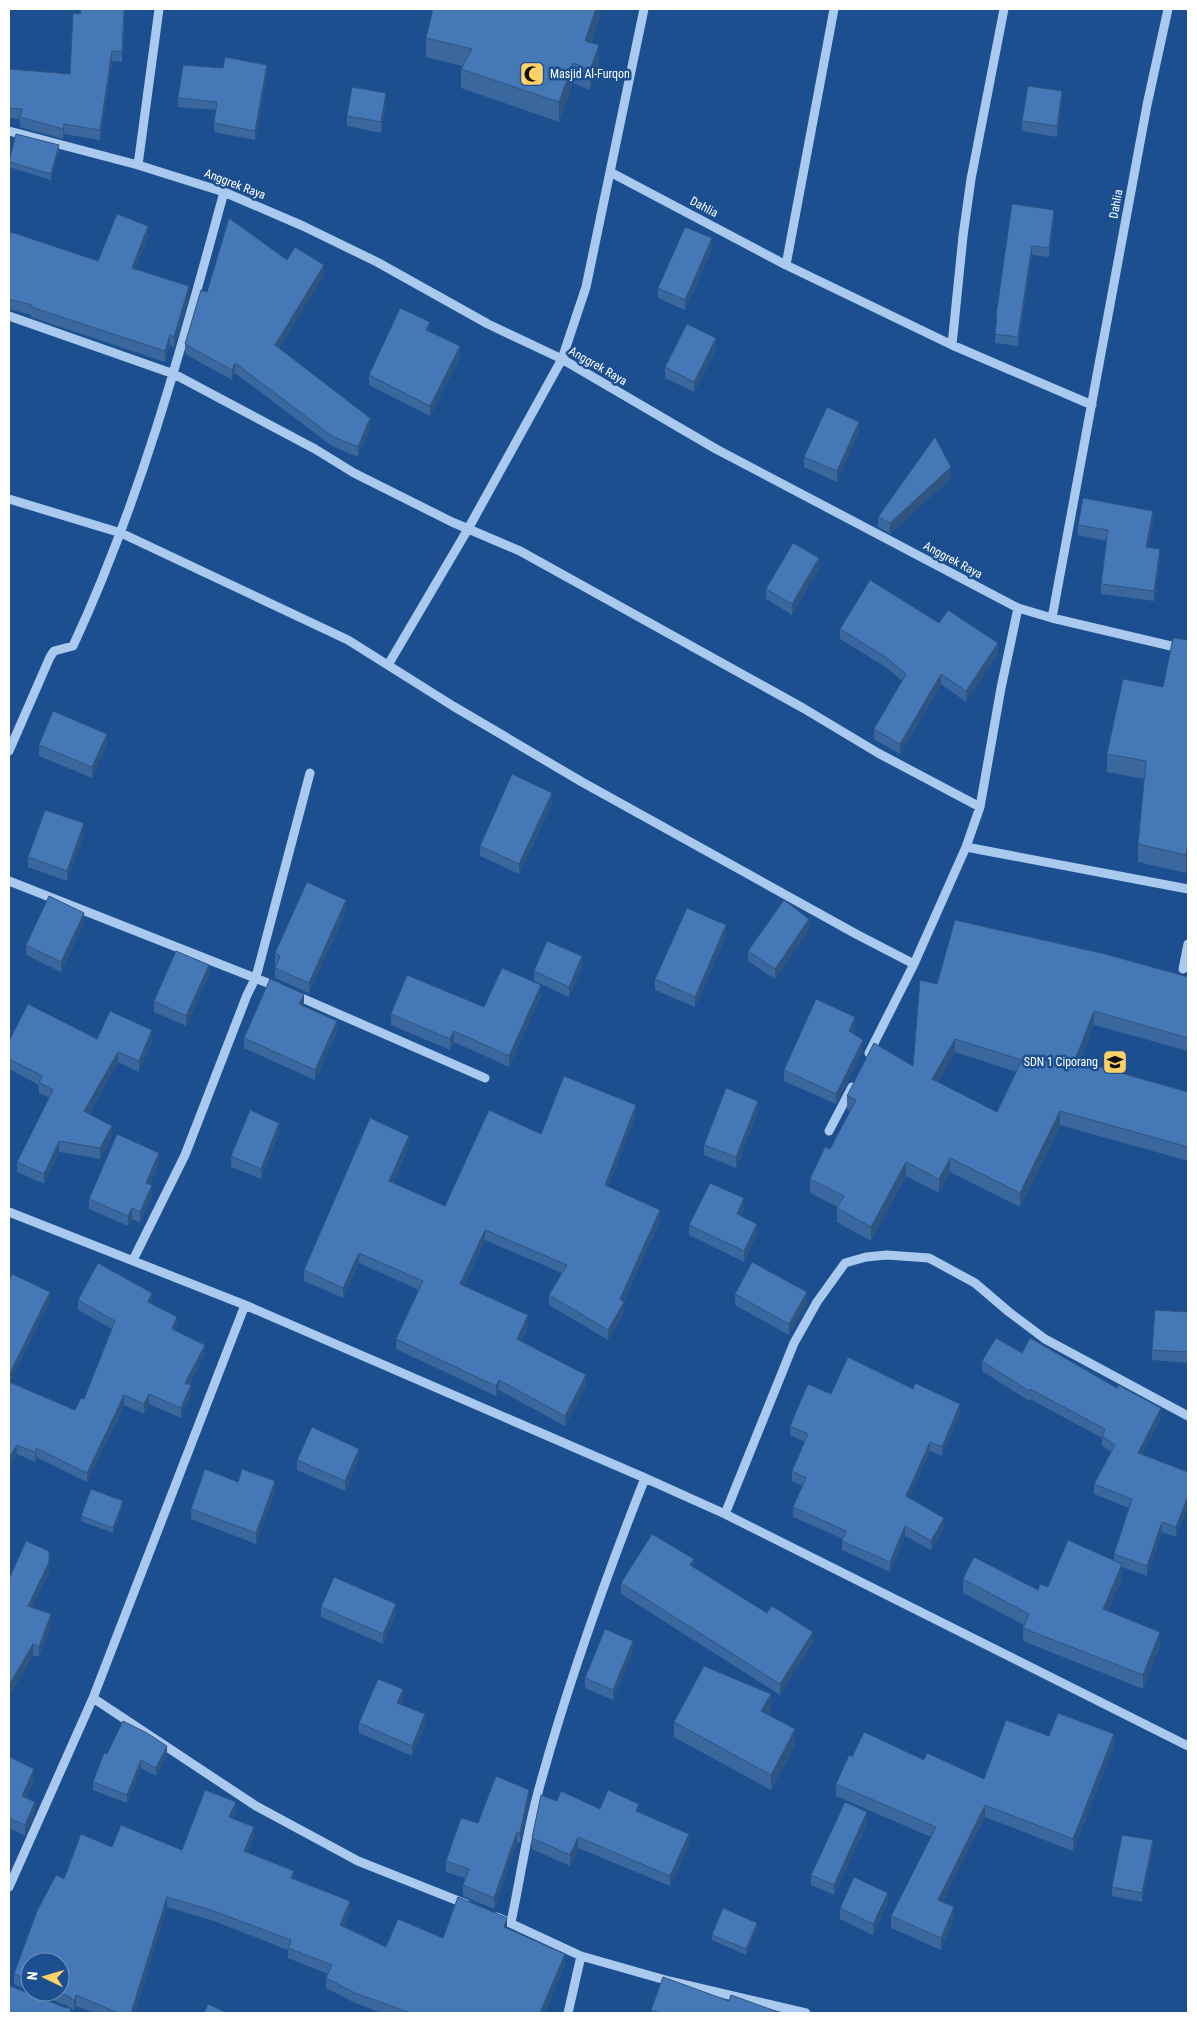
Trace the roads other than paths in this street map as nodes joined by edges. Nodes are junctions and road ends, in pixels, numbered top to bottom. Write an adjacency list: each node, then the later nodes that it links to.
1 (159, 9): 7 (street)
2 (644, 9): 8 (street)
3 (834, 9): 10 (street)
4 (1004, 9): 12 (street)
5 (1168, 9): 15 (street, Dahlia)
6 (9, 131): 7 (street, Anggrek Raya)
7 (138, 165): 9 (street, Anggrek Raya)
8 (610, 172): 10 (street, Dahlia); 13 (street)
9 (224, 192): 13 (street, Anggrek Raya); 14 (street)
10 (786, 265): 12 (street, Dahlia)
11 (9, 316): 14 (street)
12 (952, 345): 15 (street, Dahlia)
13 (562, 360): 17 (street); 19 (street, Anggrek Raya)
14 (174, 374): 17 (street); 18 (street)
15 (1092, 405): 20 (street, Dahlia)
16 (9, 498): 18 (street)
17 (468, 529): 22 (street); 25 (street)
18 (121, 532): 22 (street); 23 (street)
19 (1018, 608): 20 (street, Anggrek Raya); 25 (street)
20 (1052, 618): 21 (street, Anggrek Raya)
21 (1188, 650)
22 (388, 665): 30 (street)
23 (9, 751)
24 (310, 773): 32 (street)
25 (980, 807): 26 (street)
26 (966, 847): 28 (street); 30 (street)
27 (9, 881): 32 (street)
28 (1188, 889)
29 (1188, 944): 31 (street)
30 (914, 964): 33 (street)
31 (1183, 969)
32 (256, 977): 34 (street); 38 (street)
33 (865, 1061)
34 (485, 1078)
35 (856, 1079): 36 (street)
36 (829, 1132)
37 (9, 1212): 38 (street)
38 (132, 1260): 39 (street)
39 (245, 1305): 41 (street); 43 (street)
40 (1188, 1416): 42 (street)
41 (646, 1478): 42 (street); 46 (street)
42 (725, 1514): 44 (street)
43 (92, 1698): 45 (street); 46 (street)
44 (1188, 1746)
45 (9, 1887)
46 (511, 1922): 47 (street)
47 (581, 1956): 48 (street); 49 (street)
48 (568, 2013)
49 (806, 2013)

